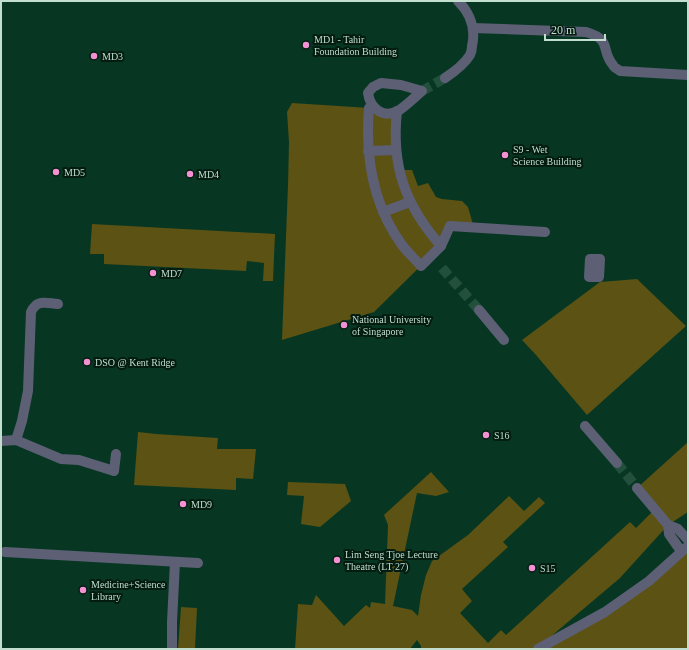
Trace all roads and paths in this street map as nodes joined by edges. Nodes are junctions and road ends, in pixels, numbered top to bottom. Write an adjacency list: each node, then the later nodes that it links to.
1 (458, 1): 2 (street)
2 (473, 28): 3 (street); 4 (street)
3 (688, 74)
4 (445, 78)
5 (369, 108): 8 (street)
6 (397, 111): 6 (street); 7 (street)
7 (396, 150): 8 (street); 9 (street)
8 (368, 151): 10 (street)
9 (410, 202): 10 (street); 12 (street)
10 (383, 212): 12 (street)
11 (545, 232): 12 (street)
12 (441, 246)
13 (58, 304): 17 (street)
14 (480, 310): 15 (street)
15 (504, 340)
16 (585, 426): 20 (street)
17 (16, 440): 18 (street); 19 (street)
18 (1, 441)
19 (116, 454)
20 (617, 463)
21 (637, 488): 22 (street)
22 (668, 525): 23 (street); 24 (street)
23 (688, 540)
24 (685, 549): 29 (street)
25 (5, 552): 26 (street)
26 (175, 562): 27 (street); 28 (street)
27 (198, 563)
28 (172, 649)
29 (538, 649)

